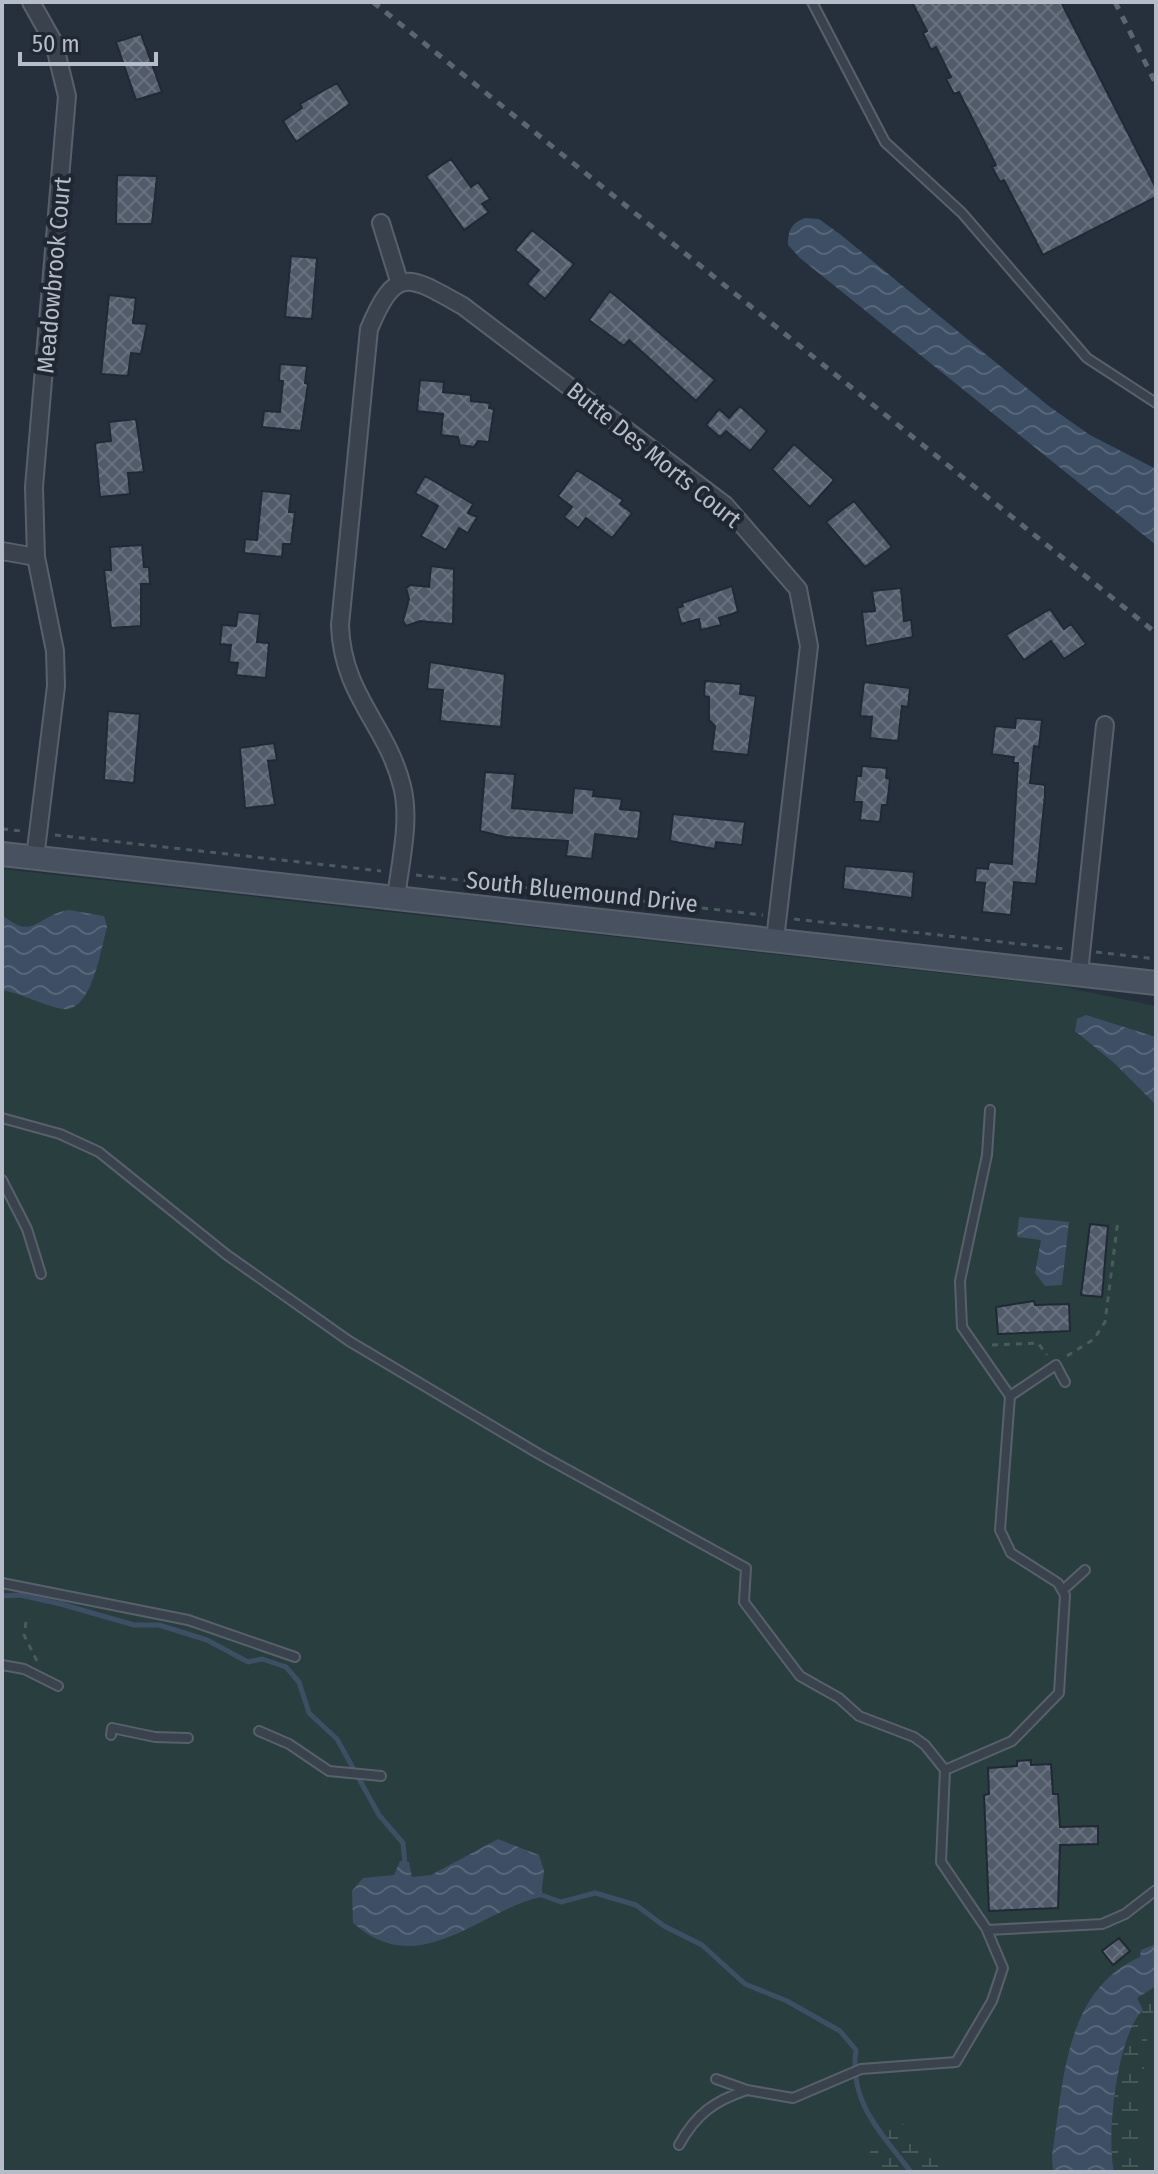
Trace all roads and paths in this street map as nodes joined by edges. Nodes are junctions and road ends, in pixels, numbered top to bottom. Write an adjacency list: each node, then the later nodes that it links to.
1 (31, 2): 7 (street, Meadowbrook Court)
2 (812, 2): 5 (lane)
3 (381, 223): 4 (street)
4 (399, 281): 13 (street); 15 (street, Butte Des Morts Court)
5 (1156, 403)
6 (2, 551): 7 (street)
7 (36, 557): 10 (street, Meadowbrook Court)
8 (1105, 725): 17 (street)
9 (2, 829): 10 (path)
10 (38, 833): 12 (street, Meadowbrook Court); 13 (path)
11 (2, 854): 12 (main road, South Bluemound Drive)
12 (35, 858): 14 (main road, South Bluemound Drive)
13 (399, 873): 14 (street); 15 (path)
14 (396, 898): 16 (main road, South Bluemound Drive)
15 (778, 917): 16 (street, Butte Des Morts Court); 17 (path)
16 (775, 940): 19 (main road, South Bluemound Drive)
17 (1081, 951): 18 (path); 19 (street)
18 (1156, 959)
19 (1079, 973): 20 (main road, South Bluemound Drive)
20 (1156, 983)
21 (990, 1110): 26 (lane)
22 (2, 1118): 41 (lane)
23 (2, 1180): 25 (lane)
24 (1118, 1220): 27 (path)
25 (41, 1274)
26 (972, 1344): 27 (path); 29 (lane)
27 (1056, 1365): 28 (lane); 29 (lane)
28 (1065, 1382)
29 (1010, 1396): 32 (lane)
30 (1085, 1570): 32 (lane)
31 (2, 1583): 35 (lane)
32 (1063, 1590): 41 (lane)
33 (26, 1622): 34 (path)
34 (28, 1644)
35 (295, 1657)
36 (2, 1665): 37 (lane)
37 (58, 1686)
38 (259, 1731): 42 (lane)
39 (111, 1735): 40 (lane)
40 (188, 1738)
41 (945, 1770): 44 (lane)
42 (378, 1776)
43 (1156, 1890): 44 (lane)
44 (987, 1930): 46 (lane)
45 (716, 2079): 46 (lane)
46 (747, 2090): 47 (lane)
47 (679, 2145)

